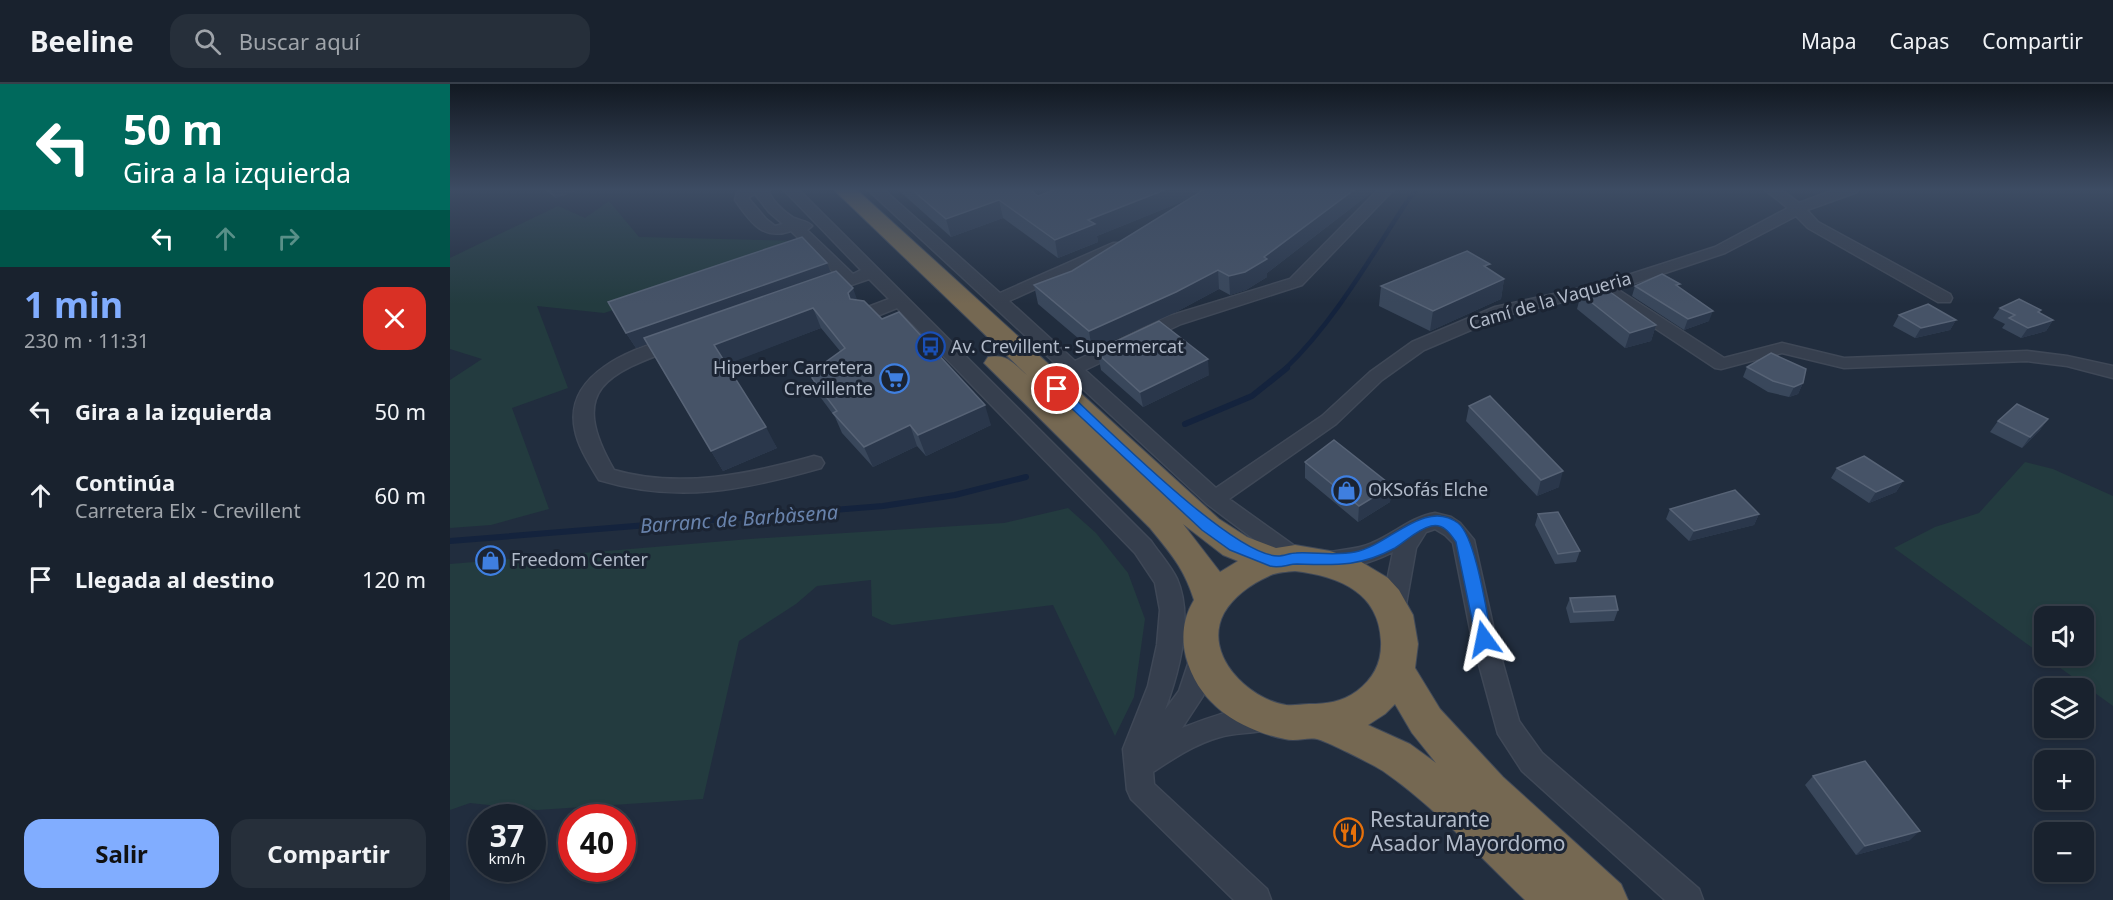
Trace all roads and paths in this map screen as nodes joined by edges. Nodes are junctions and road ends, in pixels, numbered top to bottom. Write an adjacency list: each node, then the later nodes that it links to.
1 (767, 227): 2 (street)
2 (787, 227)
3 (795, 227): 15 (street)
4 (812, 227): 11 (street)
5 (858, 227): 27 (highway)
6 (884, 227): 24 (highway)
7 (917, 227): 13 (street)
8 (1350, 227): 25 (street)
9 (1764, 227): 16 (street, Camí de la Vaqueria)
10 (1817, 227): 18 (street)
11 (829, 229): 14 (street)
12 (1129, 239): 19 (street)
13 (948, 254): 19 (street); 24 (street)
14 (872, 272): 15 (street); 20 (street)
15 (850, 280): 17 (street)
16 (1605, 288): 26 (street); 29 (street, Camí de la Vaqueria)
17 (806, 296)
18 (1944, 298)
19 (998, 300): 25 (street)
20 (902, 303): 21 (street); 22 (street)
21 (868, 316)
22 (928, 329): 27 (street); 38 (street)
23 (696, 335): 28 (street)
24 (1023, 357): 31 (highway)
25 (1072, 369): 29 (street)
26 (2113, 372)
27 (1050, 413): 32 (highway)
28 (814, 464)
29 (1214, 499): 31 (street)
30 (1418, 526): 31 (street); 33 (street); 42 (street)
31 (1298, 560): 32 (highway); 33 (highway)
32 (1212, 601): 34 (highway)
33 (1393, 610): 35 (highway)
34 (1202, 656): 36 (highway); 38 (street)
35 (1396, 669): 37 (highway); 41 (highway)
36 (1267, 719): 37 (highway); 38 (street)
37 (1322, 722): 40 (highway)
38 (1138, 766): 39 (street)
39 (1256, 900)
40 (1558, 900)
41 (1605, 900)
42 (1688, 900)

